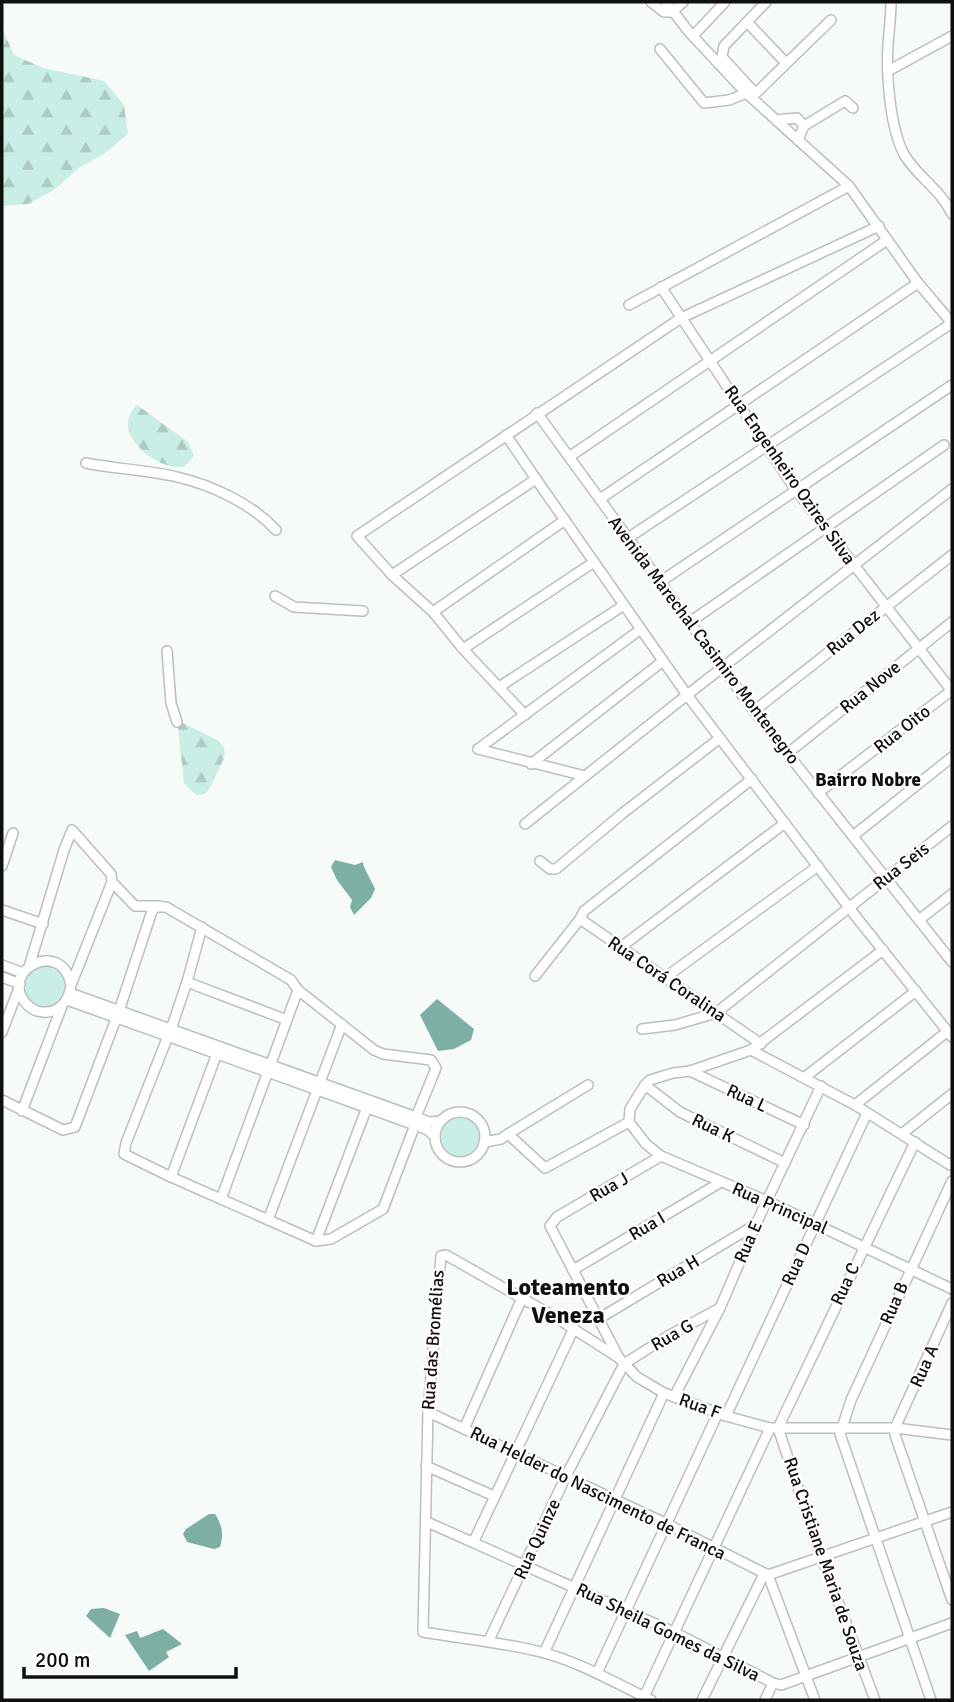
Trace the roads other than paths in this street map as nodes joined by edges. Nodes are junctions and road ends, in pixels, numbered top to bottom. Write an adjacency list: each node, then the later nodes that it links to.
1 (650, 2): 7 (street)
2 (666, 2): 7 (street)
3 (684, 2): 7 (street)
4 (725, 2): 10 (street)
5 (766, 2): 9 (street)
6 (891, 2): 14 (street)
7 (672, 12): 10 (street)
8 (831, 20): 13 (street)
9 (747, 22): 13 (street); 15 (street)
10 (692, 36): 15 (street)
11 (952, 36): 14 (street)
12 (660, 49): 15 (street)
13 (786, 63): 15 (street)
14 (888, 71): 21 (street)
15 (751, 95): 17 (street)
16 (853, 108): 18 (street)
17 (776, 120): 18 (street); 19 (street)
18 (804, 126): 19 (street)
19 (798, 140): 20 (street)
20 (849, 186): 22 (street); 25 (street)
21 (952, 214)
22 (879, 226): 23 (street); 27 (street)
23 (887, 240): 24 (street); 29 (street)
24 (918, 283): 28 (street); 31 (street)
25 (661, 287): 26 (street); 27 (street, Rua Engenheiro Ozires Silva)
26 (629, 305)
27 (681, 318): 29 (street, Rua Engenheiro Ozires Silva); 32 (street)
28 (952, 323): 35 (street)
29 (709, 360): 31 (street, Rua Engenheiro Ozires Silva); 36 (street)
30 (952, 385): 39 (street)
31 (739, 403): 35 (street, Rua Engenheiro Ozires Silva); 41 (street)
32 (537, 413): 33 (street); 36 (street, Avenida Marechal Casimiro Montenegro)
33 (506, 435): 38 (street); 49 (street)
34 (944, 445): 43 (street)
35 (767, 446): 39 (street, Rua Engenheiro Ozires Silva); 45 (street)
36 (569, 457): 41 (street, Avenida Marechal Casimiro Montenegro)
37 (86, 463): 44 (street)
38 (536, 479): 42 (street); 49 (street)
39 (796, 489): 43 (street, Rua Engenheiro Ozires Silva); 50 (street)
40 (952, 489): 48 (street)
41 (600, 499): 45 (street, Avenida Marechal Casimiro Montenegro)
42 (565, 520): 47 (street); 55 (street)
43 (824, 527): 48 (street, Rua Engenheiro Ozires Silva); 56 (street)
44 (276, 530)
45 (628, 538): 50 (street, Avenida Marechal Casimiro Montenegro)
46 (952, 555): 53 (street, Rua Dez)
47 (594, 562): 52 (street); 59 (street)
48 (854, 566): 53 (street, Rua Engenheiro Ozires Silva); 63 (street)
49 (392, 575): 55 (street)
50 (660, 582): 56 (street, Avenida Marechal Casimiro Montenegro)
51 (275, 596): 54 (street)
52 (624, 605): 58 (street); 64 (street)
53 (885, 606): 60 (street, Rua Engenheiro Ozires Silva); 67 (street, Rua Dez)
54 (363, 611)
55 (433, 612): 59 (street)
56 (690, 622): 63 (street, Avenida Marechal Casimiro Montenegro)
57 (952, 622): 60 (street, Rua Nove)
58 (641, 629): 62 (street); 68 (street)
59 (463, 649): 64 (street)
60 (918, 649): 65 (street, Rua Engenheiro Ozires Silva); 71 (street, Rua Nove)
61 (167, 651): 69 (street)
62 (663, 661): 66 (street); 73 (street)
63 (722, 668): 66 (street); 67 (street, Avenida Marechal Casimiro Montenegro)
64 (499, 687): 68 (street)
65 (952, 690): 76 (street, Rua Oito)
66 (687, 695): 70 (street); 74 (street)
67 (754, 711): 71 (street, Avenida Marechal Casimiro Montenegro)
68 (525, 715): 73 (street)
69 (177, 722)
70 (720, 738): 75 (street); 82 (street)
71 (788, 753): 76 (street, Avenida Marechal Casimiro Montenegro)
72 (952, 757): 81 (street)
73 (531, 764): 74 (street)
74 (584, 776): 78 (street)
75 (752, 779): 77 (street); 91 (street)
76 (818, 793): 81 (street, Avenida Marechal Casimiro Montenegro)
77 (785, 823): 84 (street); 95 (street)
78 (525, 824)
79 (952, 826): 85 (street, Rua Seis)
80 (13, 833): 83 (street)
81 (853, 836): 85 (street, Avenida Marechal Casimiro Montenegro)
82 (540, 861)
83 (2, 866)
84 (818, 866): 89 (street); 102 (street)
85 (886, 878): 89 (street, Rua Seis); 92 (street, Avenida Marechal Casimiro Montenegro)
86 (112, 881): 88 (street); 93 (street); 107 (street)
87 (952, 894): 92 (street)
88 (161, 906): 94 (street); 109 (street)
89 (849, 906): 96 (street); 108 (street, Rua Seis)
90 (2, 910): 93 (street)
91 (582, 915): 95 (street, Rua Corá Coralina); 100 (street)
92 (919, 920): 97 (street, Avenida Marechal Casimiro Montenegro)
93 (43, 924): 99 (street)
94 (202, 927): 103 (street); 105 (street)
95 (621, 947): 102 (street, Rua Corá Coralina)
96 (883, 950): 106 (street); 116 (street)
97 (952, 961)
98 (2, 965): 99 (street)
99 (26, 970): 104 (street); 107 (street)
100 (535, 976)
101 (2, 977): 104 (street)
102 (666, 977): 108 (street, Rua Corá Coralina)
103 (187, 982): 110 (street); 114 (street)
104 (20, 986): 107 (street); 113 (street)
105 (298, 990): 110 (street); 111 (street)
106 (916, 991): 115 (street); 121 (street)
107 (68, 996): 109 (street); 130 (street)
108 (716, 1013): 112 (street); 116 (street, Rua Corá Coralina)
109 (118, 1014): 114 (street); 130 (street)
110 (287, 1020): 119 (street)
111 (342, 1024): 124 (street); 132 (street)
112 (642, 1029)
113 (2, 1032)
114 (169, 1032): 117 (street); 144 (street)
115 (950, 1034): 129 (street)
116 (761, 1044): 118 (street)
117 (218, 1050): 119 (street); 144 (street)
118 (751, 1050): 120 (street); 121 (street)
119 (269, 1068): 124 (street); 147 (street)
120 (690, 1071): 123 (street); 135 (street, Rua L)
121 (805, 1077): 125 (street)
122 (588, 1084): 137 (street)
123 (645, 1085): 134 (street); 142 (street, Rua K)
124 (318, 1086): 128 (street); 150 (street)
125 (821, 1086): 129 (street); 135 (street, Rua E)
126 (952, 1094): 136 (street)
127 (2, 1100): 130 (street)
128 (368, 1104): 132 (street); 153 (street)
129 (855, 1105): 131 (street)
130 (22, 1111)
131 (867, 1113): 136 (street); 152 (street, Rua D)
132 (415, 1121): 133 (street); 138 (street); 153 (street)
133 (441, 1121): 138 (street); 139 (street)
134 (629, 1122): 137 (street); 141 (street, Rua Principal)
135 (804, 1125): 142 (street, Rua E)
136 (903, 1133): 140 (street)
137 (508, 1134): 139 (street)
138 (435, 1137): 139 (street)
139 (484, 1142)
140 (915, 1142): 143 (street); 154 (street, Rua C)
141 (662, 1156): 145 (street, Rua Principal); 149 (street, Rua J)
142 (785, 1163): 148 (street, Rua E)
143 (952, 1166)
144 (171, 1177): 147 (street)
145 (721, 1181): 148 (street, Rua Principal); 156 (street, Rua I)
146 (952, 1181): 155 (street, Rua B)
147 (221, 1199): 150 (street)
148 (767, 1201): 151 (street, Rua E); 152 (street, Rua Principal)
149 (557, 1217): 156 (street, Rua F)
150 (268, 1220): 153 (street)
151 (756, 1224): 160 (street, Rua E); 161 (street, Rua H)
152 (815, 1224): 154 (street, Rua Principal); 166 (street, Rua D)
153 (316, 1241)
154 (863, 1246): 155 (street, Rua Principal); 167 (street, Rua C)
155 (910, 1268): 157 (street, Rua Principal); 168 (street, Rua B)
156 (573, 1270): 161 (street, Rua F)
157 (952, 1289)
158 (522, 1298): 162 (street, Rua das Bromélias); 165 (street, Rua das Bromélias); 170 (street)
159 (952, 1303): 169 (street, Rua A)
160 (720, 1308): 163 (street, Rua G); 164 (street, Rua E)
161 (600, 1318): 163 (street, Rua F)
162 (574, 1328): 163 (street, Rua das Bromélias); 172 (street)
163 (622, 1361): 164 (street, Rua F); 174 (street, Rua Quinze)
164 (669, 1395): 166 (street, Rua F); 176 (street, Rua E)
165 (428, 1412): 170 (street, Rua Helder do Nascimento de Franca); 173 (street, Rua das Bromélias)
166 (722, 1415): 167 (street, Rua F); 180 (street, Rua D)
167 (774, 1428): 168 (street, Rua F); 183 (street, Rua C); 184 (street, Rua Cristiane Maria de Souza)
168 (841, 1428): 169 (street, Rua F); 181 (street)
169 (895, 1428): 171 (street, Rua F); 179 (street)
170 (464, 1429): 172 (street, Rua Helder do Nascimento de Franca)
171 (952, 1435)
172 (516, 1453): 174 (street, Rua Helder do Nascimento de Franca); 175 (street)
173 (426, 1466): 175 (street); 178 (street, Rua das Bromélias)
174 (566, 1476): 176 (street, Rua Helder do Nascimento de Franca); 185 (street, Rua Quinze)
175 (494, 1496): 182 (street)
176 (615, 1500): 180 (street, Rua Helder do Nascimento de Franca); 187 (street, Rua E)
177 (952, 1512): 179 (street)
178 (427, 1522): 182 (street, Rua Sheila Gomes da Silva); 193 (street, Rua das Bromélias)
179 (924, 1522): 181 (street); 188 (street)
180 (665, 1523): 183 (street, Rua Helder do Nascimento de Franca); 189 (street, Rua D)
181 (875, 1538): 184 (street); 192 (street)
182 (474, 1541): 185 (street, Rua Sheila Gomes da Silva)
183 (714, 1548): 186 (street, Rua Helder do Nascimento de Franca); 191 (street, Rua C)
184 (821, 1556): 186 (street); 196 (street, Rua Cristiane Maria de Souza)
185 (524, 1565): 187 (street, Rua Sheila Gomes da Silva); 193 (street, Rua Quinze)
186 (766, 1574): 195 (street); 198 (street)
187 (576, 1587): 189 (street, Rua Sheila Gomes da Silva); 194 (street, Rua E)
188 (952, 1600)
189 (626, 1610): 191 (street, Rua Sheila Gomes da Silva); 197 (street, Rua D)
190 (952, 1623): 192 (street, Rua Sheila Gomes da Silva)
191 (676, 1633): 195 (street, Rua Sheila Gomes da Silva); 200 (street, Rua C)
192 (909, 1638): 196 (street, Rua Sheila Gomes da Silva); 205 (street)
193 (489, 1640): 194 (street)
194 (544, 1653): 197 (street)
195 (722, 1657): 199 (street, Rua Sheila Gomes da Silva); 201 (street)
196 (859, 1657): 198 (street, Rua Sheila Gomes da Silva); 204 (street, Rua Cristiane Maria de Souza)
197 (597, 1673): 200 (street)
198 (807, 1677): 199 (street, Rua Sheila Gomes da Silva); 203 (street)
199 (773, 1683): 202 (street)
200 (648, 1699)
201 (702, 1700)
202 (765, 1700)
203 (815, 1700)
204 (874, 1700)
205 (931, 1700)

